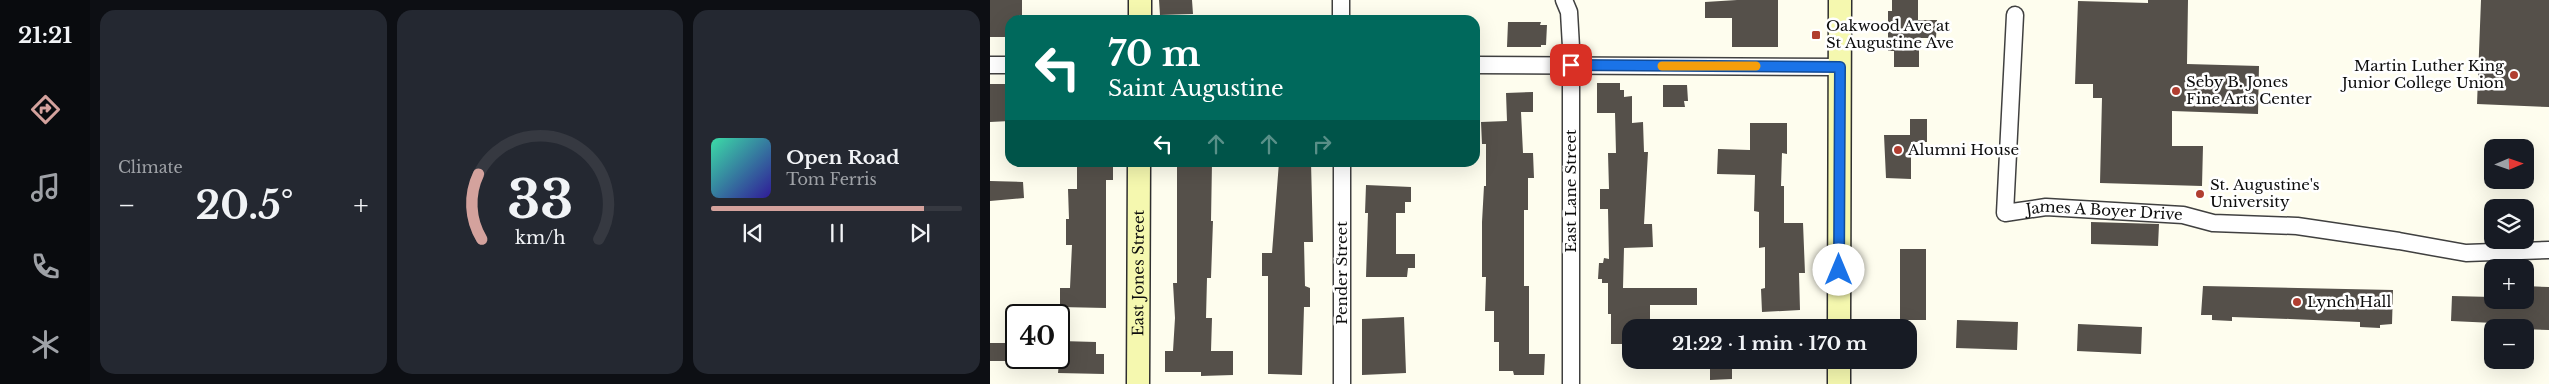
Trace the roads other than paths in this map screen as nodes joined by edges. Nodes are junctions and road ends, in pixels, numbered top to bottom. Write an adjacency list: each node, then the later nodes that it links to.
1 (1140, 0): 5 (street)
2 (1341, 0): 6 (street)
3 (1564, 0): 11 (street, East Lane Street)
4 (1840, 0): 12 (street)
5 (1140, 15)
6 (1341, 15)
7 (2015, 15): 15 (street, James A Boyer Drive)
8 (990, 65): 9 (street)
9 (1005, 65)
10 (1480, 65): 11 (street)
11 (1571, 65): 12 (street); 20 (street, East Lane Street)
12 (1840, 67): 16 (street)
13 (1139, 167): 18 (street, East Jones Street)
14 (1342, 167): 19 (street, Pender Street)
15 (2549, 250)
16 (1839, 319)
17 (1839, 369): 21 (street)
18 (1138, 384)
19 (1342, 384)
20 (1572, 384)
21 (1839, 384)

